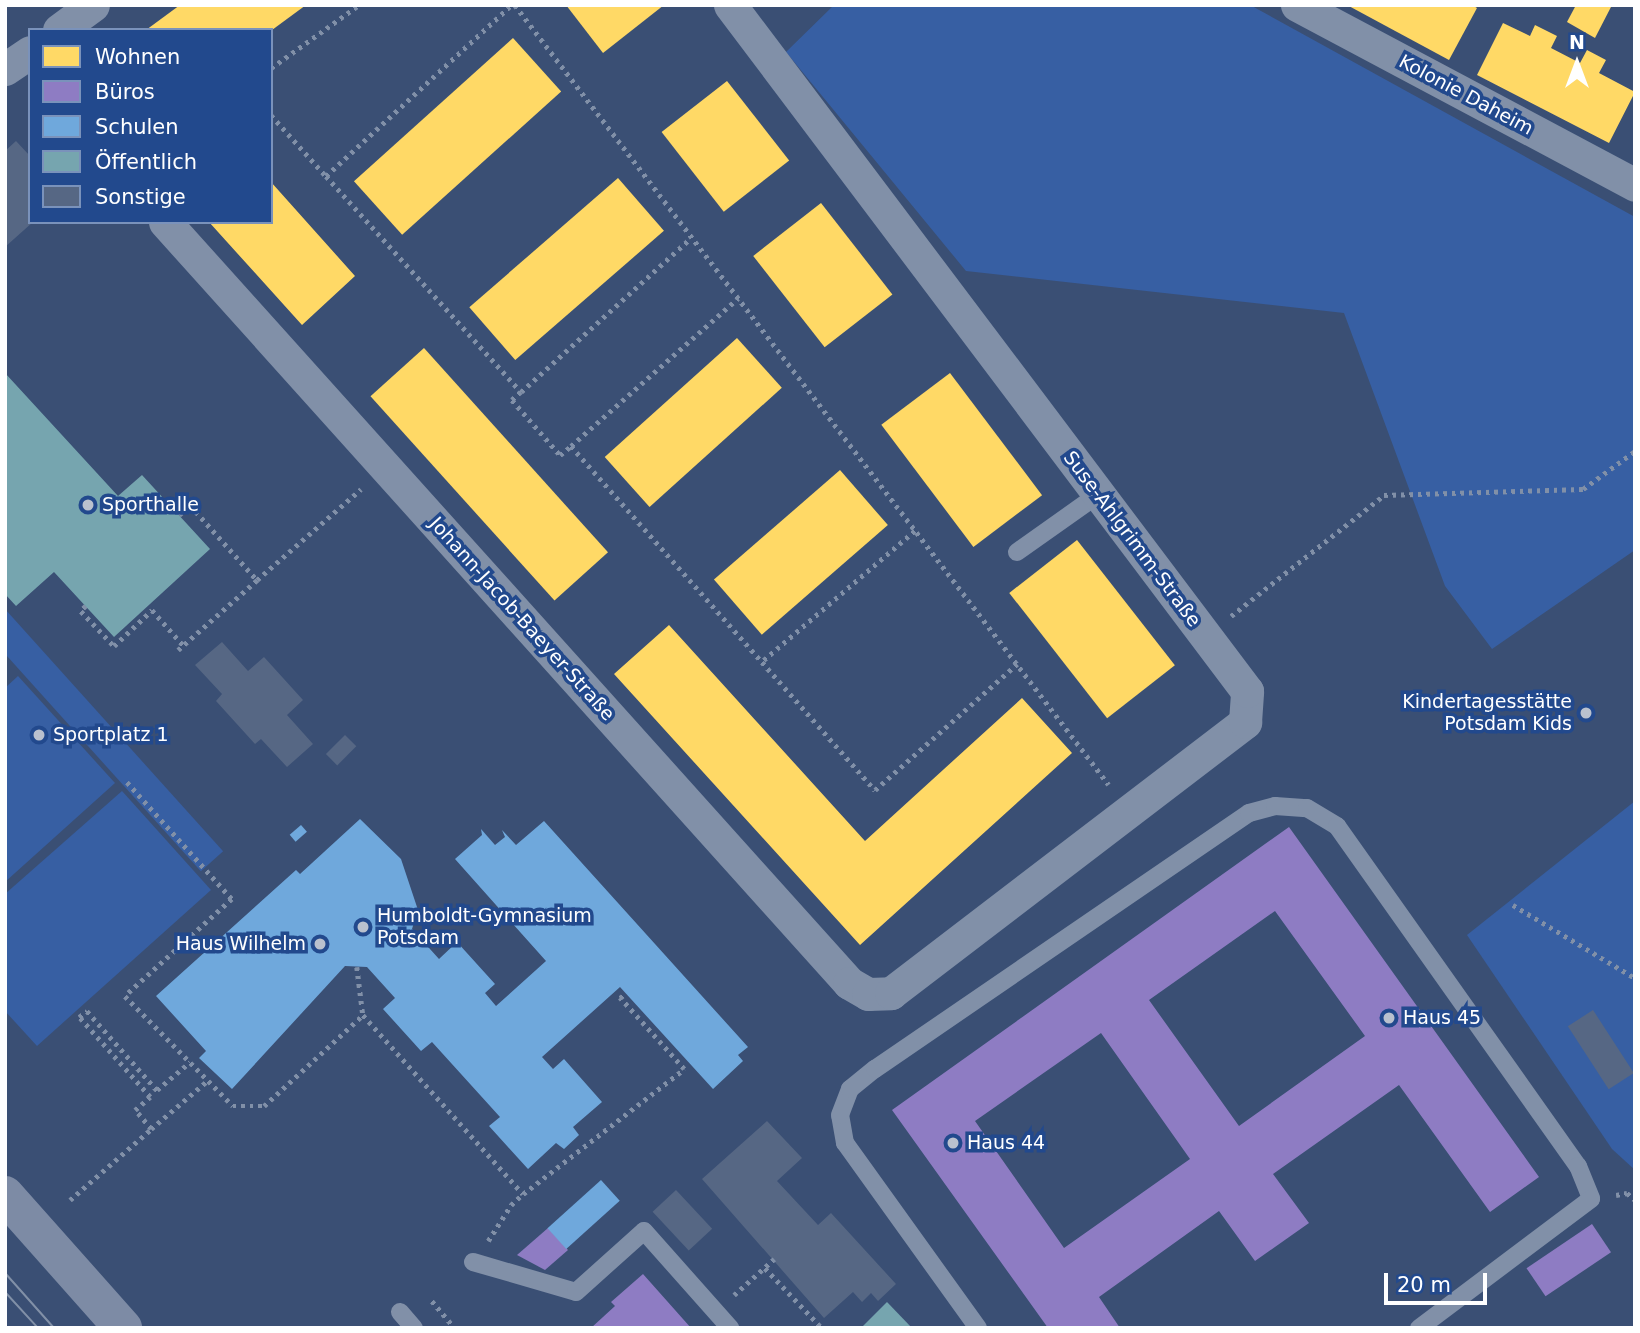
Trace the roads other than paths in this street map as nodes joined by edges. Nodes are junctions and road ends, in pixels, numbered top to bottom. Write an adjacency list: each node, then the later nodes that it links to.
1 (93, 5): 4 (street)
2 (730, 5): 7 (street, Suse-Ahlgrimm-Straße)
3 (1297, 5): 5 (street, Kolonie Daheim)
4 (63, 28)
5 (1635, 185)
6 (167, 224): 9 (street, Johann-Jacob-Baeyer-Straße)
7 (1099, 494): 8 (lane); 9 (street, Suse-Ahlgrimm-Straße)
8 (1017, 552)
9 (891, 993)
10 (5, 1195): 13 (main road)
11 (473, 1262): 15 (lane)
12 (400, 1312): 14 (lane)
13 (123, 1328)
14 (414, 1328)
15 (730, 1328)
16 (978, 1328): 17 (lane)
17 (1419, 1328)

